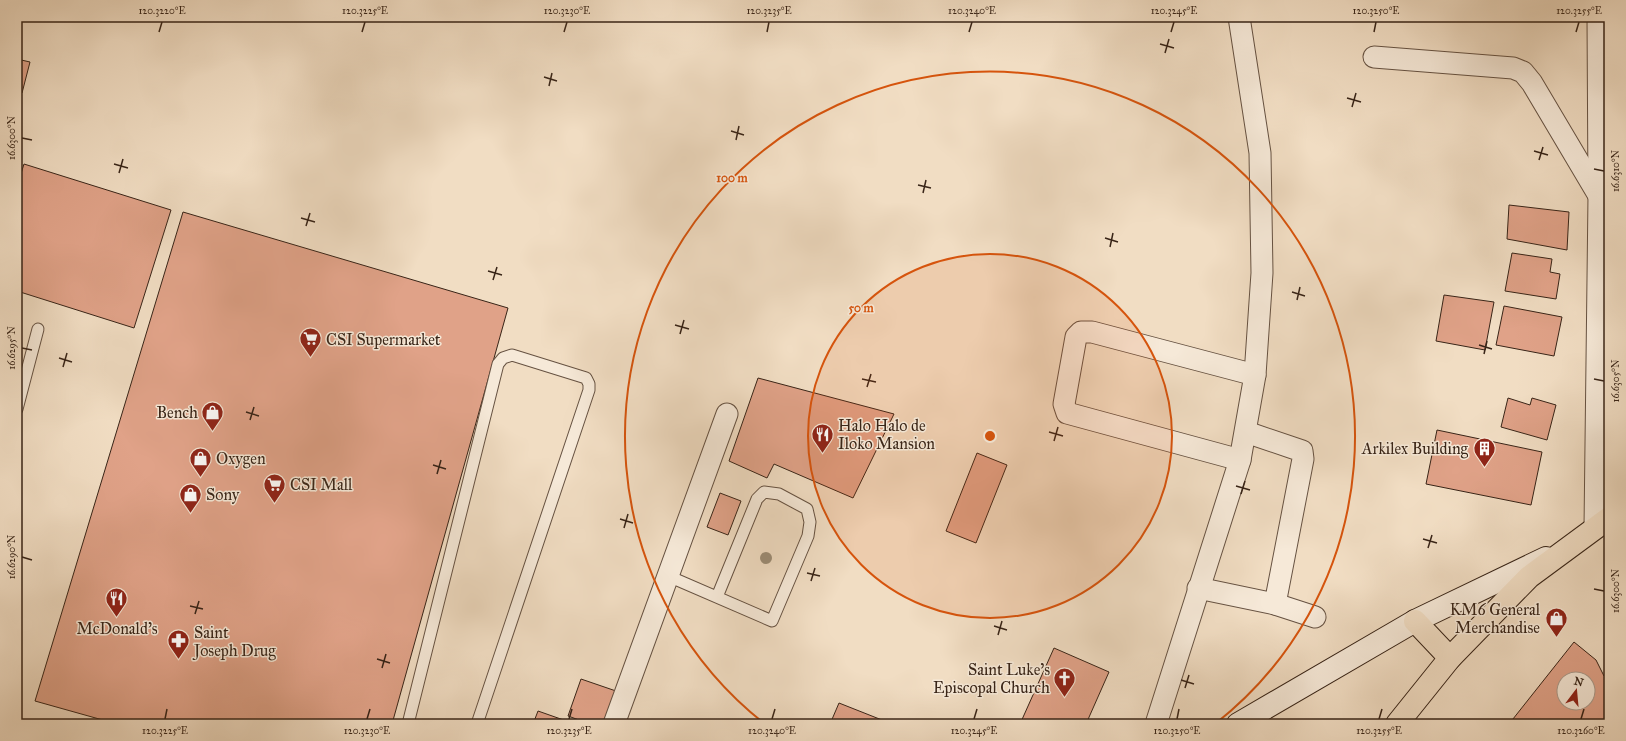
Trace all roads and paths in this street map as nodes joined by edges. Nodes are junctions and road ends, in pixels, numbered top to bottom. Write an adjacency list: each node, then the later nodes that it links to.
1 (1239, 17): 6 (street)
2 (1598, 17): 4 (street)
3 (1374, 57): 4 (street)
4 (1599, 196): 11 (street)
5 (38, 329): 7 (lane)
6 (1255, 374): 9 (street); 10 (street)
7 (17, 409)
8 (727, 414): 13 (street)
9 (1246, 432): 10 (street); 16 (street)
10 (1240, 460): 14 (street)
11 (1602, 523): 12 (highway)
12 (1566, 548): 18 (main road); 19 (highway)
13 (668, 576): 15 (lane); 22 (street)
14 (1198, 588): 16 (street); 23 (street)
15 (717, 597): 15 (lane)
16 (1276, 604): 17 (street)
17 (1315, 617)
18 (1415, 621): 19 (highway); 24 (main road)
19 (1450, 658): 25 (highway)
20 (408, 724): 21 (lane)
21 (478, 724)
22 (614, 724)
23 (1156, 724)
24 (1238, 724)
25 (1397, 724)

